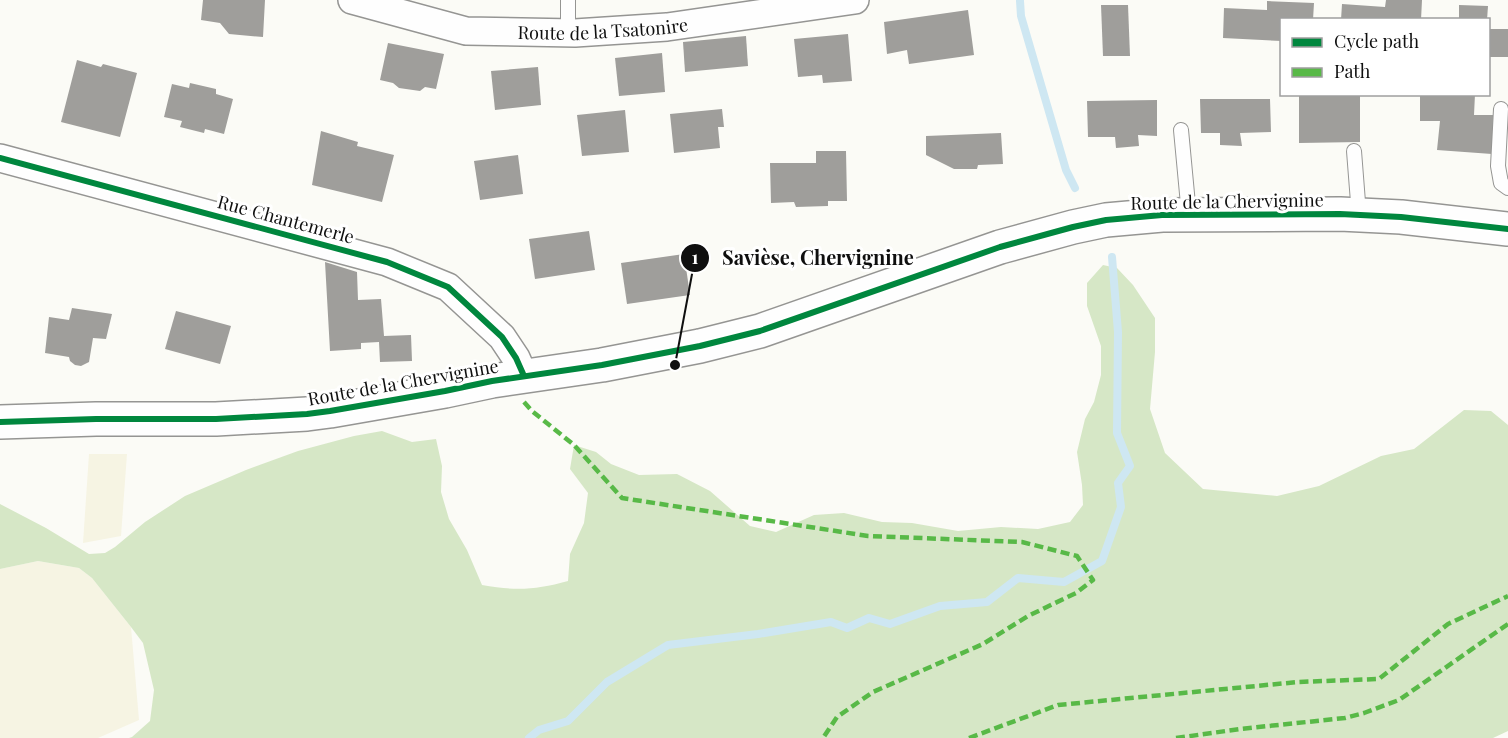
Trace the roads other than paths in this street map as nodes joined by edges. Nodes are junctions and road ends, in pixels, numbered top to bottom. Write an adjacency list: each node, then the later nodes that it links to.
1 (568, 0): 4 (lane)
2 (855, 0): 4 (street, Route de la Tsatonire)
3 (367, 2): 4 (street, Route de la Tsatonire)
4 (568, 32)
5 (1501, 109): 9 (lane)
6 (1181, 130): 10 (lane)
7 (1354, 151): 11 (lane)
8 (0, 158): 13 (street, Rue Chantemerle)
9 (1508, 189)
10 (1189, 215): 11 (street, Route de la Chervignine); 13 (street, Route de la Chervignine)
11 (1359, 215): 12 (street, Route de la Chervignine)
12 (1508, 229)
13 (524, 376): 14 (street, Route de la Chervignine)
14 (0, 422)

